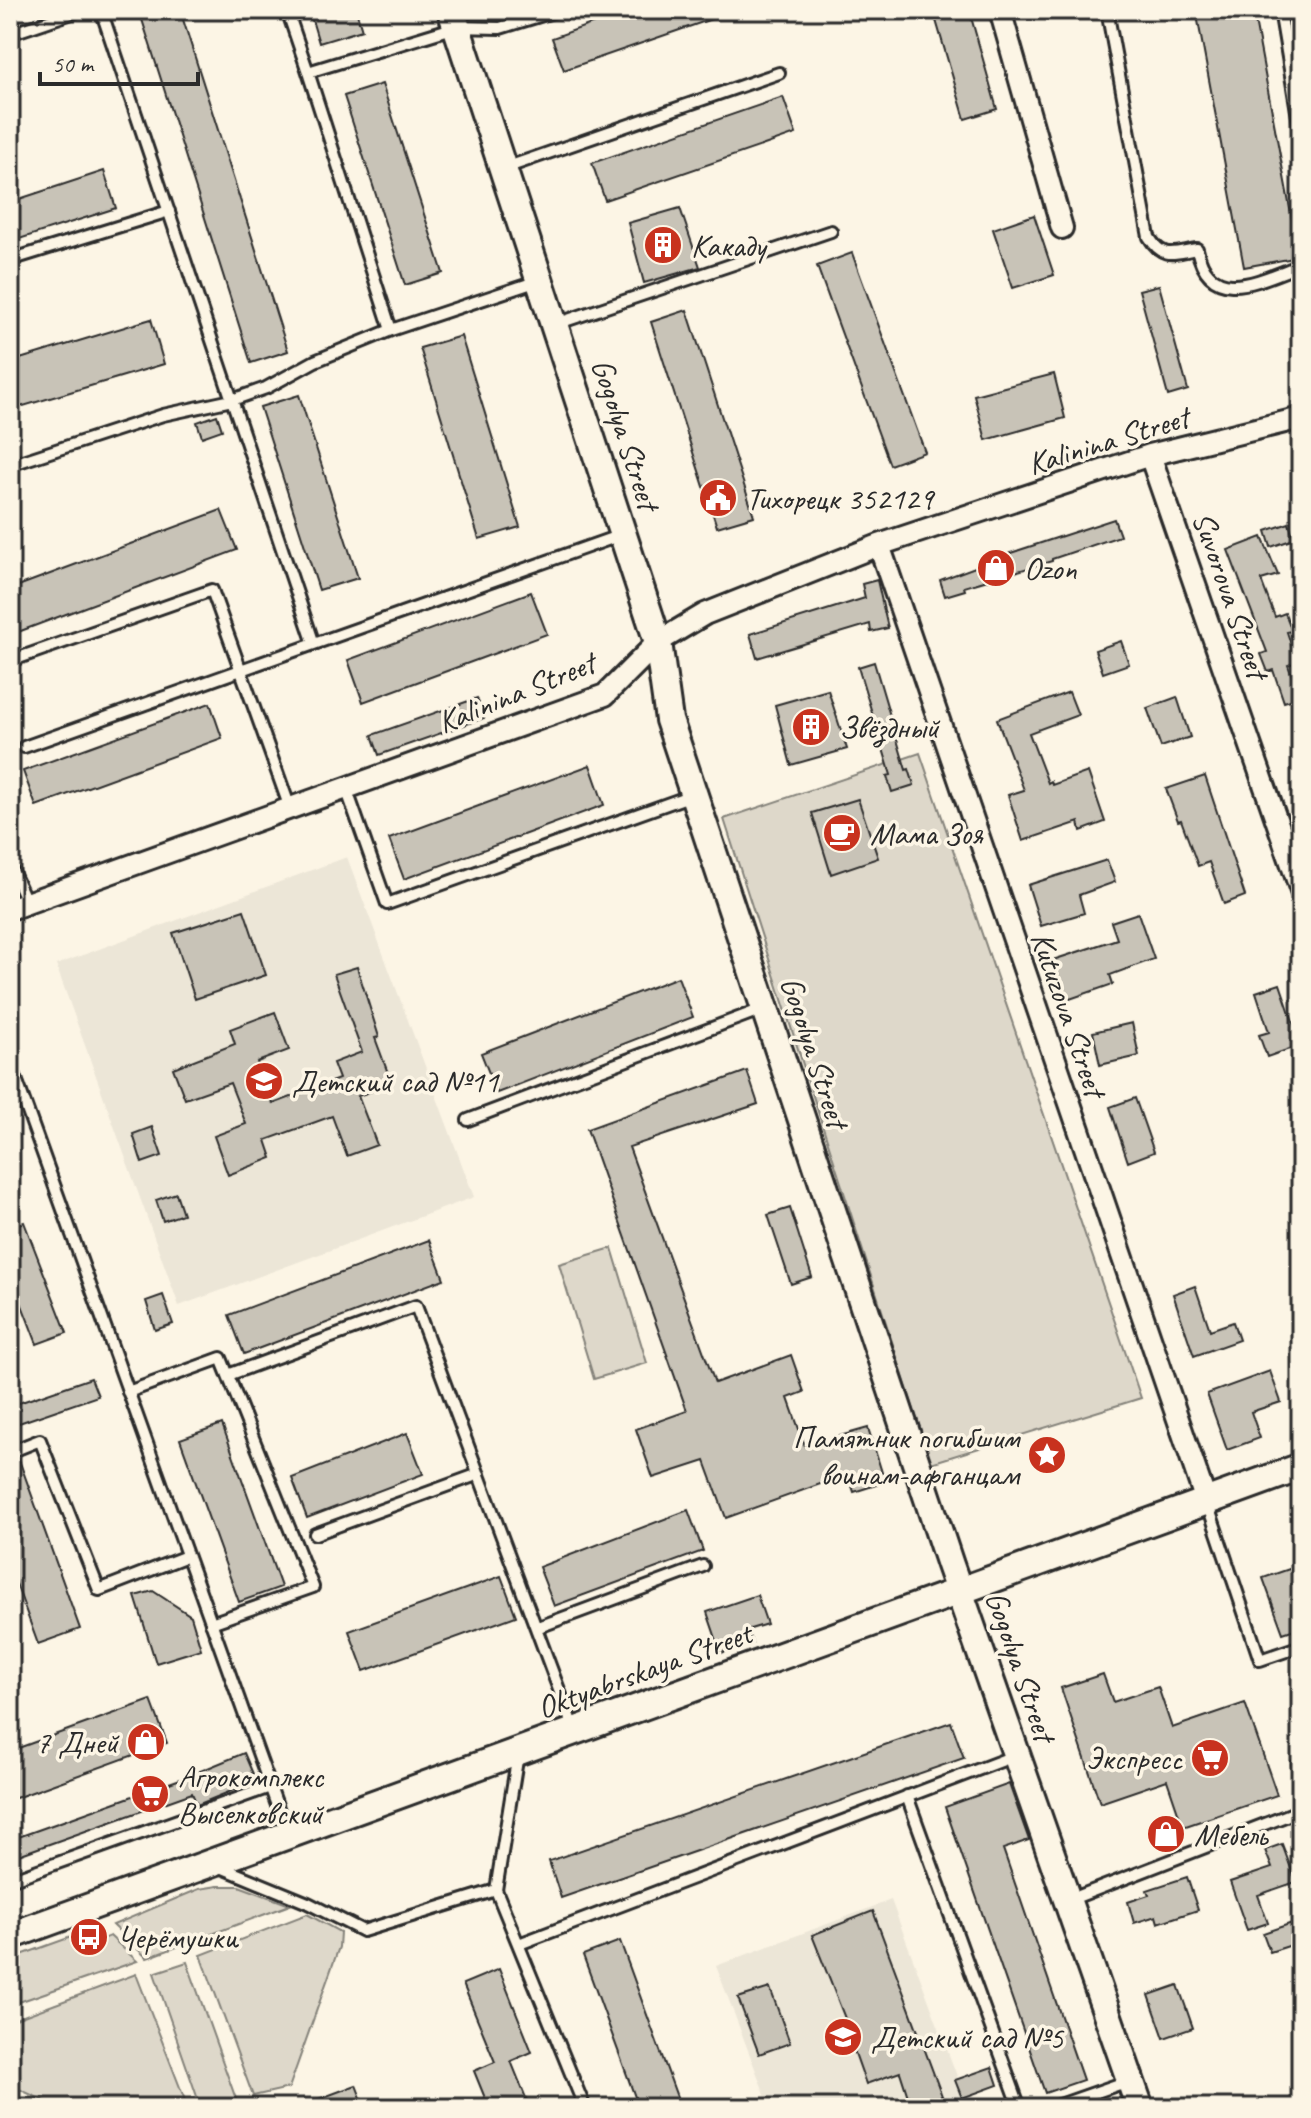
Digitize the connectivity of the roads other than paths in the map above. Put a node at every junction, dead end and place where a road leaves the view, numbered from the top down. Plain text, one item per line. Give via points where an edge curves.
1 (81, 10) edge
2 (101, 10) edge
3 (287, 10) edge
4 (559, 10) edge
5 (1000, 10) edge
6 (1107, 10) edge
7 (1280, 10) edge
8 (454, 18) edge
9 (10, 34) edge
10 (308, 72) junction
11 (779, 73) dead end
12 (1301, 135) edge
13 (503, 169) junction
14 (169, 211) junction
15 (1062, 228) dead end
16 (831, 231) dead end
17 (10, 260) edge
18 (1301, 265) edge
19 (540, 280) junction
20 (554, 325) junction
21 (391, 330) junction
22 (232, 400) junction
23 (1301, 418) edge
24 (1150, 455) junction
25 (10, 465) edge
26 (623, 534) junction
27 (879, 545) junction
28 (658, 642) junction
29 (314, 644) junction
30 (10, 661) edge
31 (241, 670) junction
32 (24, 747) dead end
33 (346, 788) junction
34 (694, 794) junction
35 (290, 808) junction
36 (10, 866) edge
37 (1301, 891) edge
38 (18, 906) edge
39 (765, 1008) junction
40 (10, 1062) edge
41 (468, 1120) dead end
42 (228, 1375) junction
43 (128, 1392) junction
44 (10, 1452) edge
45 (1301, 1467) edge
46 (479, 1474) junction
47 (1206, 1501) junction
48 (315, 1534) dead end
49 (187, 1556) junction
50 (703, 1566) dead end
51 (958, 1590) junction
52 (211, 1623) junction
53 (536, 1628) junction
54 (1301, 1646) edge
55 (575, 1732) junction
56 (518, 1752) junction
57 (1016, 1755) junction
58 (1301, 1763) edge
59 (1301, 1773) edge
60 (270, 1787) junction
61 (907, 1796) junction
62 (1301, 1810) edge
63 (288, 1837) junction
64 (213, 1864) junction
65 (10, 1880) edge
66 (496, 1890) junction
67 (1067, 1900) junction
68 (10, 1936) edge
69 (519, 1944) junction
70 (1130, 2080) junction
71 (585, 2108) edge
72 (1020, 2108) edge
73 (1051, 2108) edge
74 (1140, 2108) edge

1 - 9 lane
2 - 14 lane
3 - 10 lane
4 - 8 lane via 500,28
5 - 15 street
6 - 18 lane via 1149,237 1157,250 1168,254 1197,249 1209,277 1223,284 1244,286
7 - 12 lane
8 - 10 lane
8 - 13 main road, Gogolya Street
10 - 21 lane
11 - 13 lane
13 - 19 main road, Gogolya Street
14 - 17 lane
14 - 22 lane
16 - 20 lane
19 - 20 main road, Gogolya Street
19 - 21 lane
20 - 26 main road, Gogolya Street
21 - 22 lane
22 - 25 lane via 163,415
22 - 29 lane
23 - 24 street, Kalinina Street
24 - 27 street, Kalinina Street
24 - 37 street, Suvorova Street
26 - 28 main road, Gogolya Street
26 - 29 lane
27 - 28 street, Kalinina Street via 705,614
27 - 47 street, Kutuzova Street
28 - 33 street, Kalinina Street via 605,695
28 - 34 main road, Gogolya Street via 669,720
29 - 31 lane
30 - 31 lane via 212,590
31 - 32 lane
31 - 35 lane
33 - 34 lane via 387,904
33 - 35 street, Kalinina Street
34 - 39 main road, Gogolya Street
35 - 38 street, Kalinina Street
36 - 38 lane
39 - 41 lane
39 - 51 main road, Gogolya Street
40 - 43 lane
42 - 43 lane via 221,1358
42 - 46 lane via 416,1306
42 - 52 lane via 313,1587
43 - 49 lane
44 - 49 lane via 40,1440 99,1590
45 - 47 main road, Oktyabrskaya Street
46 - 48 lane
46 - 53 lane
47 - 51 main road, Oktyabrskaya Street
47 - 54 lane via 1260,1660
49 - 52 lane
50 - 53 lane
51 - 55 main road, Oktyabrskaya Street
51 - 57 main road, Gogolya Street
52 - 60 lane
53 - 55 lane
55 - 56 main road, Oktyabrskaya Street
56 - 63 main road, Oktyabrskaya Street
56 - 66 lane
57 - 61 lane
57 - 67 main road, Gogolya Street
58 - 59 lane
60 - 63 lane
60 - 65 lane
61 - 69 lane
61 - 72 lane
62 - 67 lane
63 - 64 main road, Oktyabrskaya Street
64 - 66 lane via 363,1931
64 - 68 main road, Oktyabrskaya Street
66 - 69 lane
67 - 70 main road, Gogolya Street
69 - 71 lane
70 - 73 lane
70 - 74 main road, Gogolya Street

